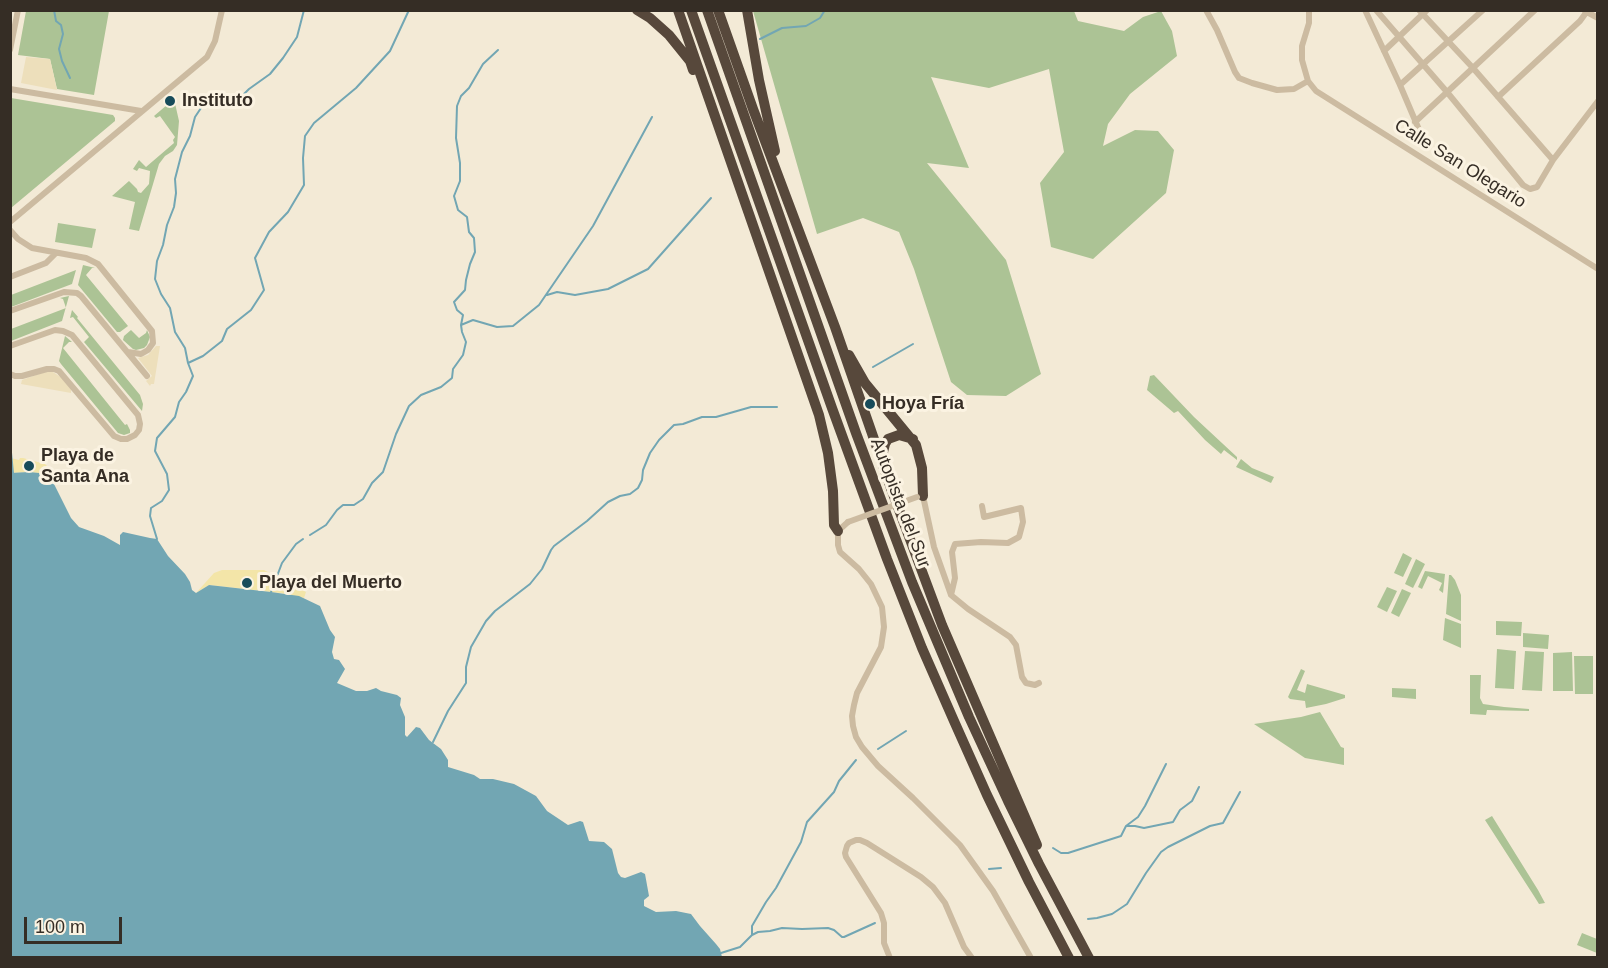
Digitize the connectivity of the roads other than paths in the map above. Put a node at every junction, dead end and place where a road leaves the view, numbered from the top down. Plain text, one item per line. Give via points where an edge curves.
1 (222, 10) edge
2 (637, 10) edge
3 (678, 10) edge
4 (691, 10) edge
5 (707, 10) edge
6 (718, 10) edge
7 (747, 10) edge
8 (1206, 10) edge
9 (1309, 10) edge
10 (1374, 10) edge
11 (1483, 10) edge
12 (1535, 10) edge
13 (1586, 11) edge
14 (1423, 12) edge
15 (1366, 13) edge
16 (15, 14) edge
17 (1598, 18) edge
18 (1399, 37) junction
19 (1448, 42) junction
20 (10, 50) edge
21 (1384, 51) junction
22 (1422, 64) junction
23 (1473, 68) junction
24 (1308, 81) junction
25 (1400, 85) junction
26 (10, 89) edge
27 (1447, 92) junction
28 (1498, 97) junction
29 (1598, 101) edge
30 (141, 111) junction
31 (1416, 122) junction
32 (719, 128) junction
33 (1426, 146) dead end
34 (1553, 160) junction
35 (784, 192) junction
36 (744, 198) junction
37 (10, 222) edge
38 (10, 230) edge
39 (56, 253) junction
40 (1598, 269) edge
41 (10, 277) edge
42 (789, 286) junction
43 (10, 311) edge
44 (835, 327) junction
45 (10, 346) edge
46 (129, 352) junction
47 (10, 374) edge
48 (147, 376) dead end
49 (913, 440) junction
50 (892, 491) junction
51 (920, 496) junction
52 (982, 506) dead end
53 (838, 531) junction
54 (951, 595) junction
55 (1039, 684) dead end
56 (1077, 936) junction
57 (890, 957) edge
58 (972, 957) edge
59 (1030, 957) edge
60 (1069, 957) edge
61 (1089, 957) edge

1 - 30 street via 207,57
2 - 32 highway via 669,35 690,61
3 - 32 highway
4 - 42 highway, Autopista del Sur
5 - 56 highway, Autopista del Sur via 912,582 978,738
6 - 35 highway
7 - 35 highway
8 - 24 street via 1239,78 1277,90 1294,89
9 - 24 street via 1302,46
10 - 15 street
10 - 18 street
11 - 19 street
12 - 23 street
13 - 17 street
13 - 28 street
14 - 18 street
14 - 19 street
15 - 21 street, Calle San Olegario
16 - 20 street
18 - 21 street
18 - 22 street
19 - 22 street
19 - 23 street
21 - 25 street, Calle San Olegario
22 - 25 street
22 - 27 street
23 - 27 street
23 - 28 street
24 - 40 street, Calle San Olegario via 1316,91
25 - 31 street, Calle San Olegario
26 - 30 street
27 - 31 street
27 - 34 street via 1523,185 1537,187
28 - 34 street
29 - 34 street
30 - 37 street
31 - 33 street, Calle San Olegario
32 - 36 highway
35 - 44 highway
36 - 42 highway
36 - 53 highway via 819,415
38 - 39 street via 26,245
39 - 41 street via 46,263
39 - 46 street via 98,264 152,331 154,339 148,350 141,354
42 - 60 highway, Autopista del Sur via 922,648 987,795
43 - 46 street via 73,292 81,296
44 - 49 highway via 865,383
44 - 50 highway
45 - 47 street via 56,330 68,332 138,415 140,427 127,439 114,436 59,371
46 - 48 street
49 - 50 highway via 894,436 885,444 883,452
49 - 51 highway via 920,459
50 - 56 highway via 942,625
51 - 53 street, bridge via 848,522
51 - 54 street
52 - 54 street via 984,517 1021,508 1019,537 1008,543 955,544
53 - 59 street via 840,552 871,584 884,616 880,647 854,705 852,726 856,737 878,766 960,845 993,891
54 - 55 street via 1010,637 1016,645 1026,683
56 - 61 highway, Autopista del Sur
57 - 58 street via 884,943 881,913 845,853 849,843 856,840 863,840 933,887

